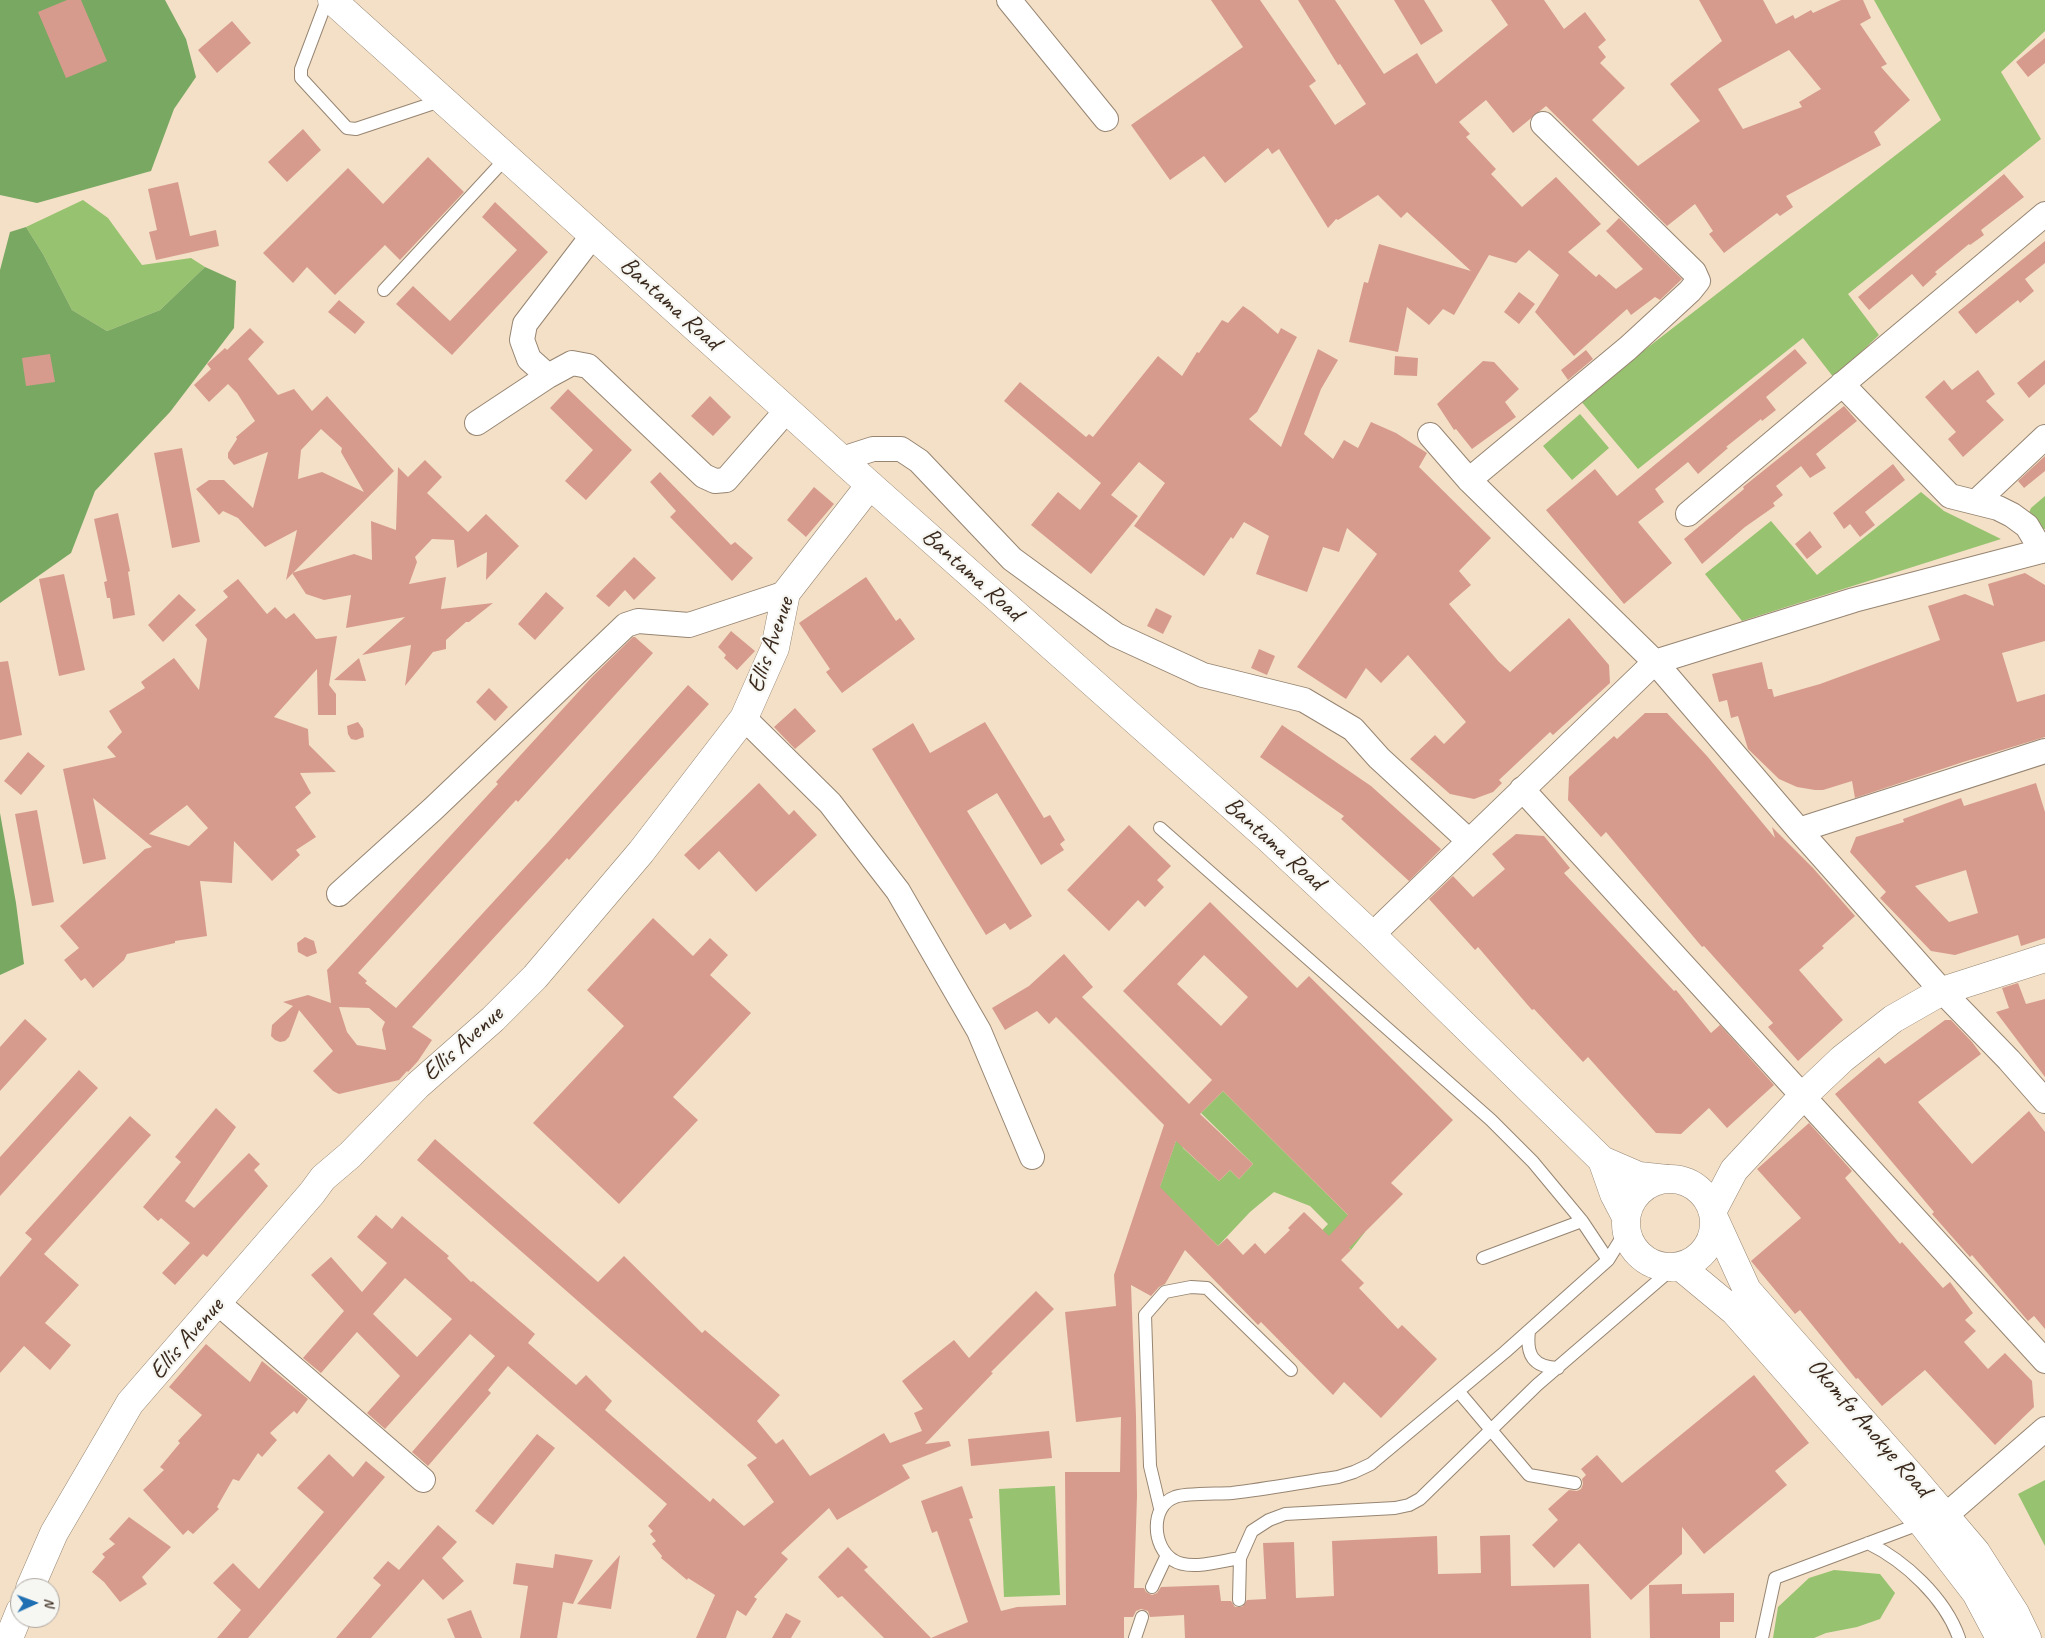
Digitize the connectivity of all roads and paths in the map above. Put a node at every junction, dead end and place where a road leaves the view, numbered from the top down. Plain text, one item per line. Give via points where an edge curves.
1 (327, 0) edge
2 (332, 0) edge
3 (1009, 0) edge
4 (443, 100) junction
5 (1106, 119) dead end
6 (1543, 124) dead end
7 (507, 157) junction
8 (2045, 214) edge
9 (593, 235) junction
10 (384, 290) dead end
11 (548, 376) junction
12 (1842, 384) junction
13 (787, 410) junction
14 (477, 423) dead end
15 (1430, 435) dead end
16 (2045, 437) edge
17 (842, 459) junction
18 (1469, 480) junction
19 (870, 485) junction
20 (1976, 502) junction
21 (1688, 514) dead end
22 (2043, 550) edge
23 (786, 593) junction
24 (1655, 662) junction
25 (744, 718) junction
26 (2045, 751) edge
27 (1522, 789) junction
28 (1160, 828) dead end
29 (1799, 830) junction
30 (1469, 841) junction
31 (339, 894) dead end
32 (1372, 935) junction
33 (2045, 958) edge
34 (1942, 991) junction
35 (1803, 1096) junction
36 (2045, 1101) edge
37 (1032, 1157) dead end
38 (1602, 1160) junction
39 (1734, 1170) junction
40 (1675, 1179) junction
41 (1714, 1214) junction
42 (1582, 1221) junction
43 (1626, 1224) junction
44 (1483, 1258) dead end
45 (1608, 1260) junction
46 (1677, 1267) junction
47 (218, 1303) junction
48 (1529, 1331) junction
49 (2045, 1361) edge
50 (1558, 1368) junction
51 (1291, 1370) dead end
52 (1459, 1392) junction
53 (1491, 1428) junction
54 (2045, 1429) edge
55 (423, 1480) dead end
56 (1574, 1483) dead end
57 (1160, 1508) junction
58 (1934, 1520) junction
59 (1868, 1543) junction
60 (1167, 1555) junction
61 (1240, 1558) junction
62 (34, 1578) edge
63 (1152, 1587) dead end
64 (1239, 1600) dead end
65 (1142, 1617) dead end
66 (1135, 1638) edge
67 (1762, 1638) edge
68 (1958, 1638) edge
69 (2000, 1638) edge
70 (2027, 1638) edge

1 - 4 lane via 301,69 301,78 347,128 356,129
2 - 4 main road, Bantama Road
3 - 5 street
4 - 7 main road, Bantama Road
6 - 18 street via 1694,272 1698,281 1628,348
7 - 9 main road, Bantama Road
7 - 10 lane
8 - 12 street
9 - 11 street via 525,324 522,340 529,359
9 - 13 main road, Bantama Road
11 - 13 street via 572,363 588,366 704,476 715,481 726,480
11 - 14 street
12 - 20 street via 1950,496
12 - 21 street
13 - 17 main road, Bantama Road
15 - 18 street
16 - 20 street
17 - 19 main road, Bantama Road
17 - 30 street via 873,449 902,449 918,461 1012,559 1116,635 1203,675 1304,700 1353,729 1379,758
18 - 24 street
19 - 23 main road, Ellis Avenue
19 - 32 main road, Bantama Road via 1261,831
20 - 22 street via 1998,508 2028,526
22 - 24 street via 1854,600
23 - 25 main road, Ellis Avenue via 775,648
23 - 31 street via 689,626 638,621 626,624
24 - 27 street
24 - 29 street
25 - 37 street via 830,803 898,892 979,1031
25 - 47 main road, Ellis Avenue via 642,852 535,977 323,1178
26 - 29 street
27 - 30 street
27 - 35 street
28 - 42 lane via 1491,1120 1534,1162
29 - 34 street
30 - 32 street
32 - 38 main road, Bantama Road
33 - 34 main road
34 - 35 main road via 1893,1019 1842,1059
34 - 36 street
35 - 39 main road
35 - 49 street
38 - 40 main road via 1639,1176
38 - 43 main road
39 - 40 main road
39 - 41 main road
40 - 41 main road via 1695,1186 1706,1196
40 - 43 main road via 1652,1182 1640,1190 1631,1202
41 - 46 main road via 1714,1231 1706,1249 1693,1262
41 - 58 main road, Okomfo Anokye Road via 1747,1290
42 - 44 lane
42 - 45 lane
43 - 45 lane
43 - 46 main road via 1631,1243 1643,1258 1660,1267
45 - 48 lane
46 - 50 lane
46 - 58 main road, Okomfo Anokye Road via 1734,1311
47 - 55 street
47 - 62 main road, Ellis Avenue via 130,1403 54,1534
48 - 50 lane via 1527,1345 1530,1356 1546,1366
48 - 52 lane
50 - 53 lane
51 - 57 lane via 1207,1288 1191,1287 1165,1292 1145,1315 1150,1466
52 - 53 lane
52 - 57 lane via 1371,1464 1354,1472 1232,1493 1175,1496
53 - 56 lane via 1530,1475
53 - 61 lane via 1420,1499 1409,1505 1285,1514 1252,1531
54 - 58 street
57 - 60 lane via 1156,1522 1161,1548
58 - 59 lane
58 - 69 main road, Okomfo Anokye Road
58 - 70 main road, Okomfo Anokye Road via 1976,1552
59 - 67 lane via 1774,1578
59 - 68 lane via 1888,1553 1928,1588
60 - 61 lane via 1173,1561 1195,1565
60 - 63 lane
61 - 64 lane
65 - 66 lane

